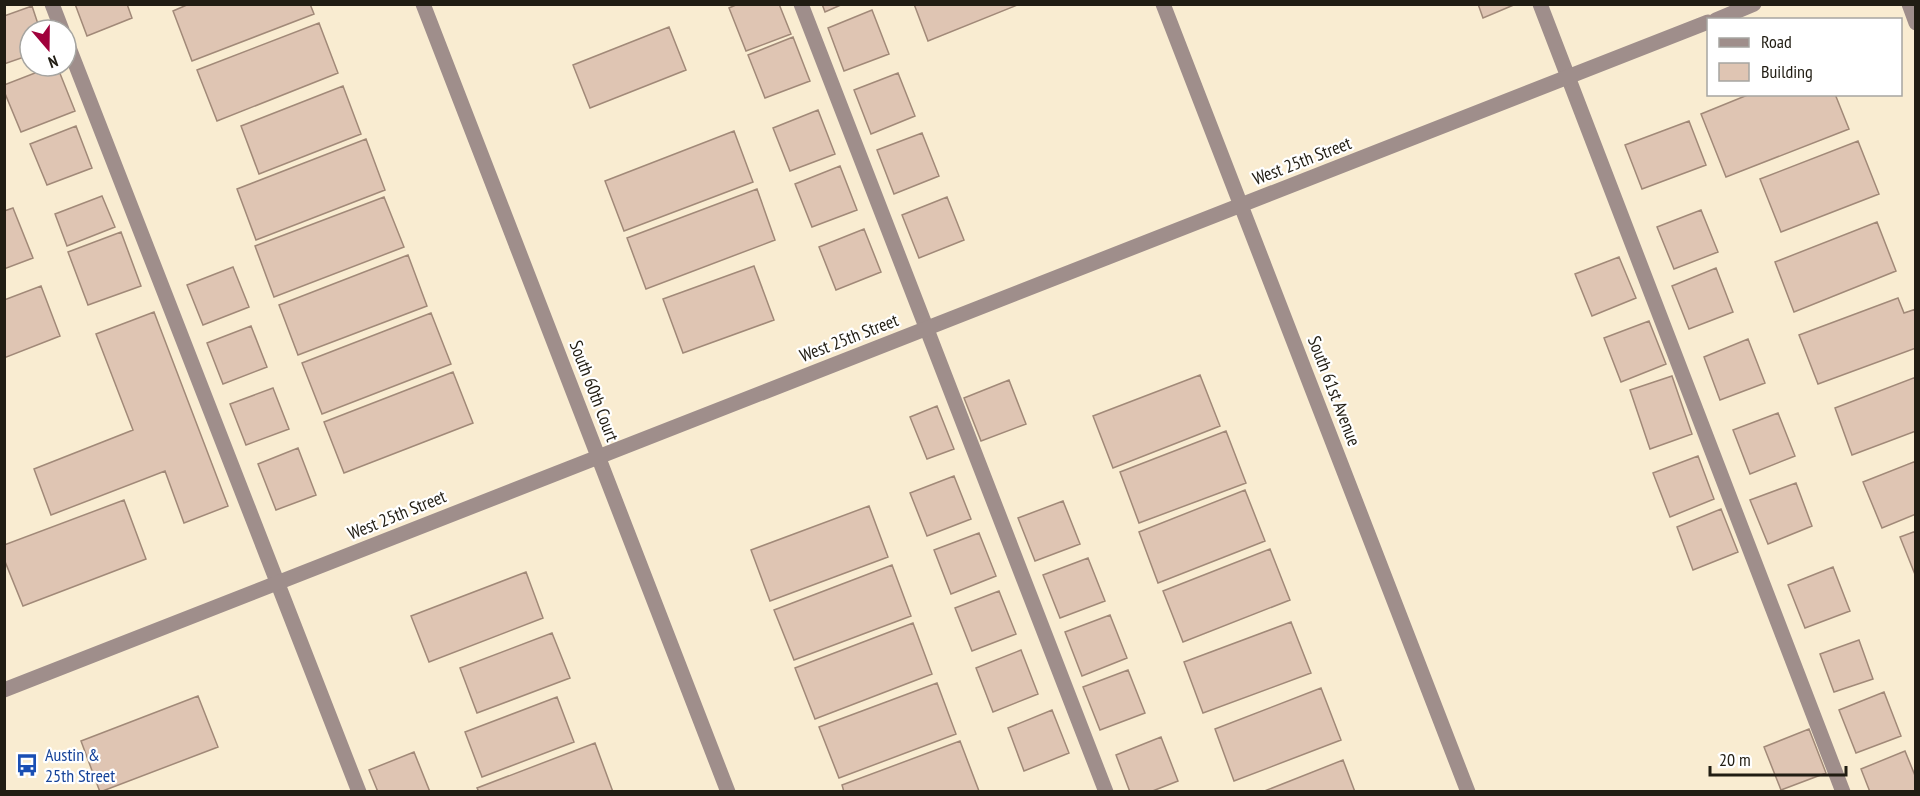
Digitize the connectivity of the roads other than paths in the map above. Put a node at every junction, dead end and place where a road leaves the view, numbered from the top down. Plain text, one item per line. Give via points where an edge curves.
1 (423, 4) edge
2 (801, 4) edge
3 (1163, 4) edge
4 (1540, 4) edge
5 (1754, 4) edge
6 (1909, 4) edge
7 (1721, 18) edge
8 (1707, 22) edge
9 (1916, 22) edge
10 (78, 71) edge
11 (1568, 77) junction
12 (1241, 205) junction
13 (927, 328) junction
14 (598, 457) junction
15 (279, 583) junction
16 (4, 690) edge
17 (359, 792) edge
18 (728, 792) edge
19 (1106, 792) edge
20 (1468, 792) edge
21 (1843, 792) edge

1 - 14 street, South 60th Court
2 - 13 street
3 - 12 street, South 61st Avenue
4 - 11 street
5 - 7 street
6 - 9 street
8 - 11 street, West 25th Street
10 - 15 street
11 - 12 street, West 25th Street
11 - 21 street
12 - 13 street, West 25th Street
12 - 20 street, South 61st Avenue
13 - 14 street, West 25th Street
13 - 19 street
14 - 15 street, West 25th Street
14 - 18 street, South 60th Court
15 - 16 street, West 25th Street
15 - 17 street

